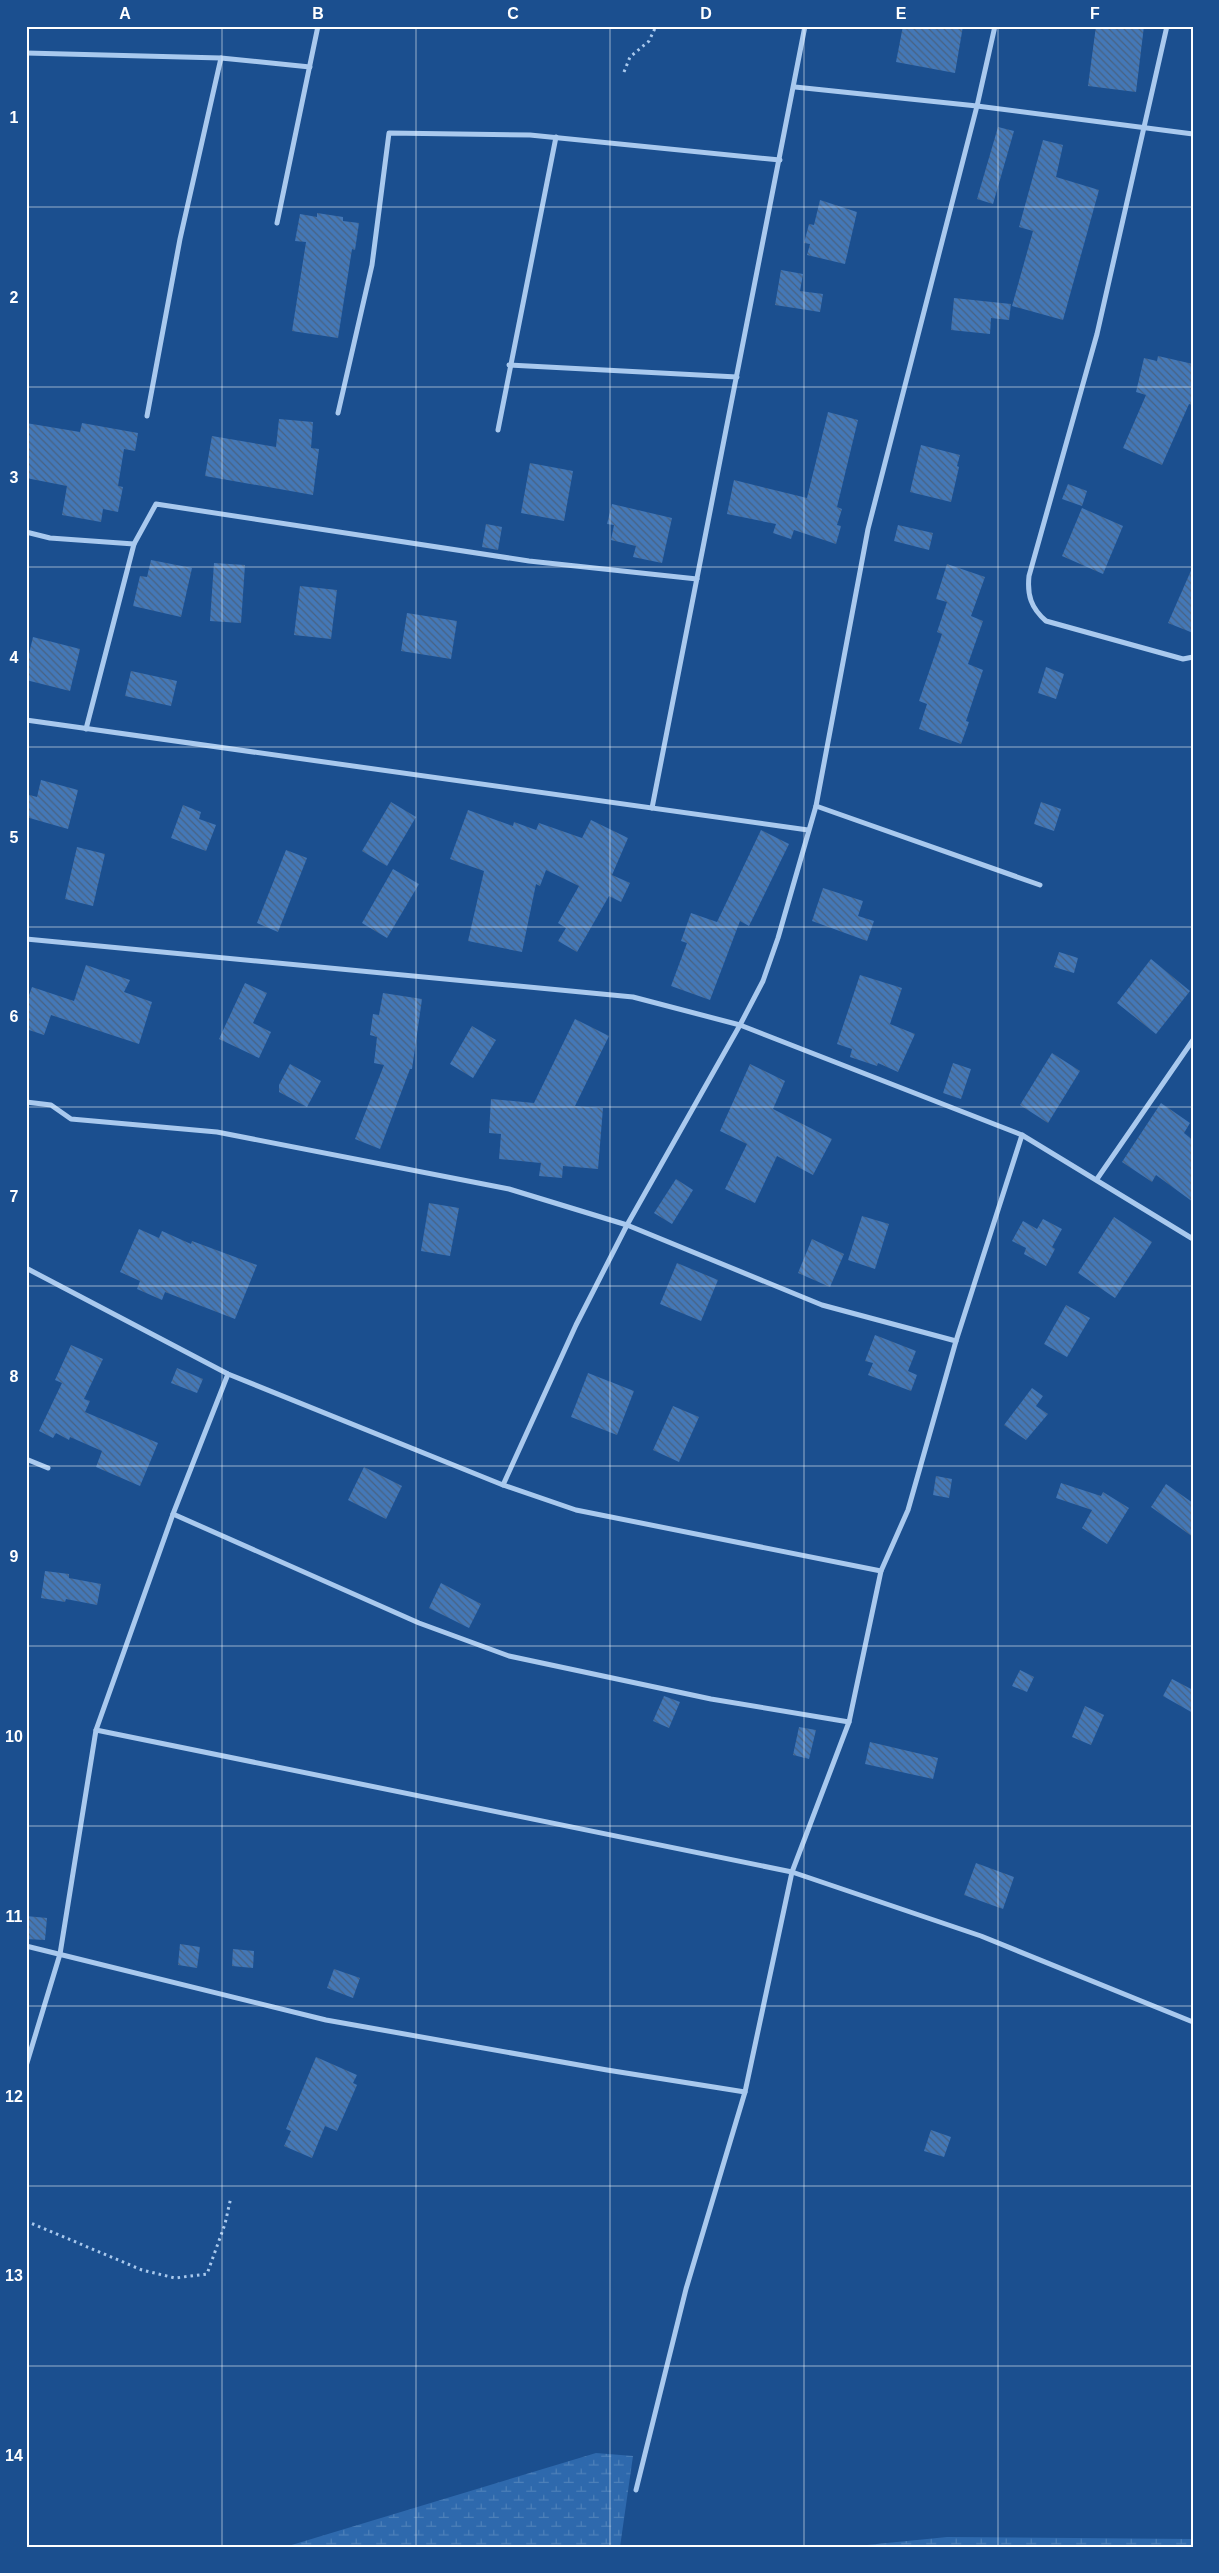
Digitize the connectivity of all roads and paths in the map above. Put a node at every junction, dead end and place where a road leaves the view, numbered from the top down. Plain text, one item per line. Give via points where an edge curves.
1 (318, 26) edge
2 (656, 26) edge
3 (805, 26) edge
4 (995, 26) edge
5 (1166, 26) edge
6 (26, 54) edge
7 (221, 58) junction
8 (310, 67) junction
9 (624, 72) dead end
10 (795, 87) junction
11 (977, 106) junction
12 (1142, 128) junction
13 (1193, 134) edge
14 (556, 137) junction
15 (780, 160) junction
16 (277, 223) dead end
17 (509, 365) junction
18 (737, 377) junction
19 (338, 413) dead end
20 (148, 416) dead end
21 (498, 430) dead end
22 (26, 532) edge
23 (134, 544) junction
24 (698, 579) junction
25 (1193, 657) edge
26 (26, 720) edge
27 (86, 729) junction
28 (816, 806) junction
29 (652, 808) junction
30 (808, 830) junction
31 (1040, 885) dead end
32 (26, 939) edge
33 (740, 1025) junction
34 (1193, 1040) edge
35 (26, 1102) edge
36 (1022, 1135) junction
37 (1098, 1179) junction
38 (627, 1225) junction
39 (1193, 1239) edge
40 (26, 1268) edge
41 (956, 1341) junction
42 (228, 1374) junction
43 (26, 1459) edge
44 (48, 1468) dead end
45 (503, 1485) junction
46 (174, 1514) junction
47 (881, 1571) junction
48 (849, 1722) junction
49 (96, 1730) junction
50 (792, 1872) junction
51 (26, 1946) edge
52 (60, 1954) junction
53 (1193, 2022) edge
54 (26, 2066) edge
55 (745, 2092) junction
56 (232, 2197) dead end
57 (26, 2221) edge
58 (636, 2490) dead end

1 - 8 street
2 - 9 path via 649,42 630,57
3 - 10 street
4 - 11 street
5 - 12 street
6 - 7 street
7 - 8 street
7 - 20 street via 180,239
8 - 16 street
10 - 11 street
10 - 15 street
11 - 12 street
11 - 28 street via 868,528
12 - 13 street
12 - 25 street via 1097,334 1028,576 1028,592 1035,612 1046,621 1183,659
14 - 15 street
14 - 17 street
14 - 19 street via 389,133 372,265
15 - 18 street
17 - 18 street
17 - 21 street
18 - 24 street
22 - 23 street via 50,538
23 - 24 street via 156,504 529,561
23 - 27 street
24 - 29 street
26 - 27 street
27 - 29 street
28 - 30 street
28 - 31 street
29 - 30 street
30 - 33 street via 763,982
32 - 33 street via 633,997
33 - 36 street
33 - 38 street
34 - 37 street
35 - 38 street via 51,1105 71,1119 217,1132 378,1162 509,1189
36 - 37 street
36 - 41 street
37 - 39 street
38 - 41 street via 822,1305
38 - 45 street via 576,1325
40 - 42 street
41 - 47 street via 908,1510
42 - 45 street
42 - 46 street
43 - 44 street
45 - 47 street via 576,1510
46 - 48 street via 419,1623 509,1656 711,1699
46 - 49 street
47 - 48 street
48 - 50 street
49 - 50 street
49 - 52 street
50 - 53 street via 981,1936
50 - 55 street
51 - 52 street
52 - 54 street
52 - 55 street via 326,2020
55 - 58 street via 686,2289
56 - 57 path via 207,2274 175,2278 142,2270

